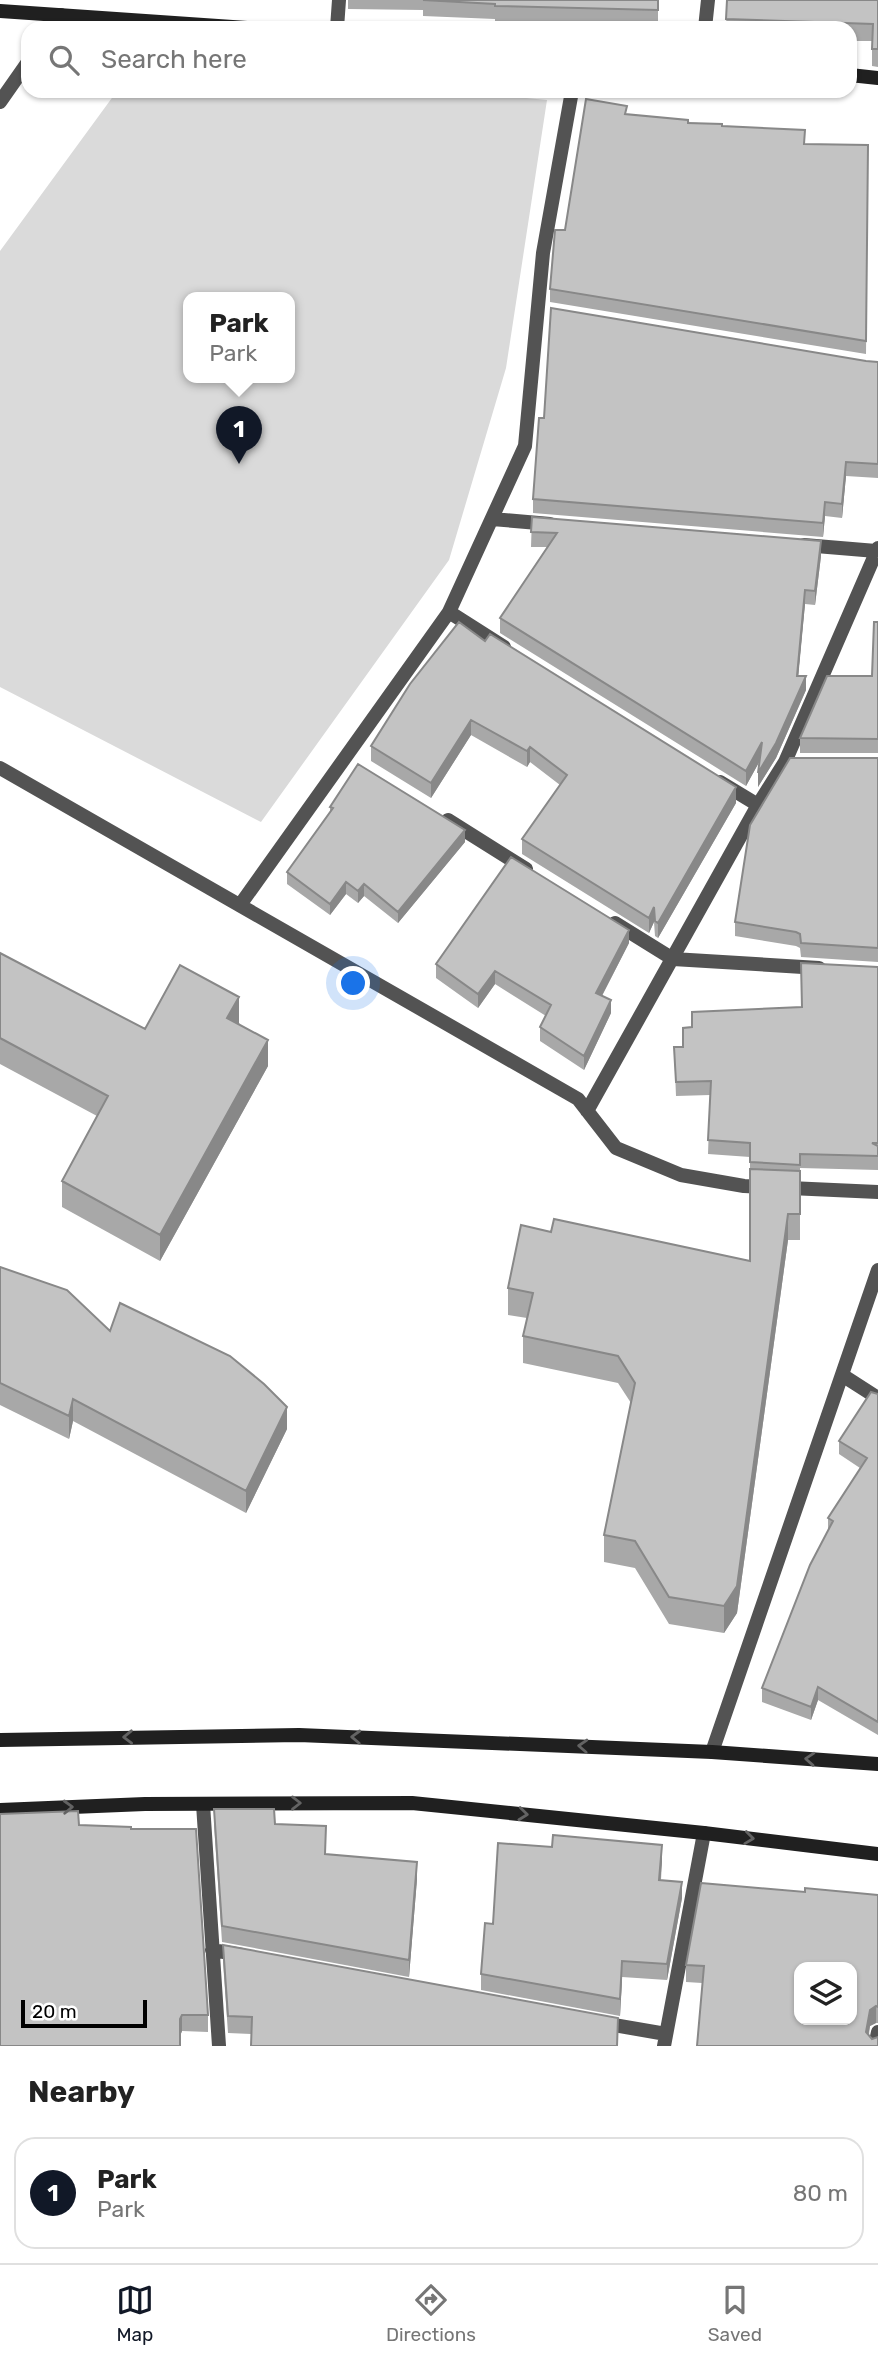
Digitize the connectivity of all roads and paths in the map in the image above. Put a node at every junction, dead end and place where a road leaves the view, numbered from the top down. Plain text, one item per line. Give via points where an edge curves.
1 (339, 0) edge
2 (708, 0) edge
3 (0, 11) edge
4 (61, 15) junction
5 (57, 21) edge
6 (147, 21) edge
7 (338, 21) edge
8 (706, 21) edge
9 (21, 72) edge
10 (857, 76) edge
11 (878, 78) edge
12 (571, 98) edge
13 (0, 102) edge
14 (492, 519) junction
15 (560, 525) edge
16 (794, 544) edge
17 (877, 549) edge
18 (449, 612) junction
19 (520, 657) edge
20 (0, 768) edge
21 (710, 775) edge
22 (758, 805) junction
23 (440, 815) edge
24 (533, 873) edge
25 (240, 905) junction
26 (603, 916) edge
27 (673, 960) junction
28 (837, 970) edge
29 (587, 1111) junction
30 (878, 1192) edge
31 (878, 1270) edge
32 (842, 1375) junction
33 (878, 1398) edge
34 (0, 1740) edge
35 (712, 1752) junction
36 (878, 1765) edge
37 (203, 1804) junction
38 (0, 1810) edge
39 (704, 1833) junction
40 (878, 1854) edge
41 (212, 1950) junction
42 (253, 1958) edge
43 (583, 2019) edge
44 (878, 2032) edge
45 (665, 2040) edge
46 (219, 2046) edge
47 (876, 2046) edge

1 - 7 street
2 - 8 street
3 - 4 main road
4 - 5 street
4 - 6 main road
9 - 13 street
10 - 11 main road
12 - 14 street via 543,253 544,311 525,446
14 - 15 street
14 - 18 street
16 - 17 street
17 - 22 street via 792,762
18 - 19 street
18 - 25 street via 352,760
20 - 25 street
21 - 22 street
22 - 27 street
23 - 24 street
25 - 29 street via 578,1099
26 - 27 street
27 - 28 street
27 - 29 street
29 - 30 street via 616,1148 681,1175 744,1186
31 - 32 street
32 - 33 street
32 - 35 street
35 -> 34 main road via 299,1735
36 -> 35 main road
38 -> 37 main road
37 -> 39 main road via 412,1803
37 - 41 street
39 -> 40 main road
39 - 45 street
41 - 42 street
41 - 46 street
43 - 45 street
44 - 47 street

